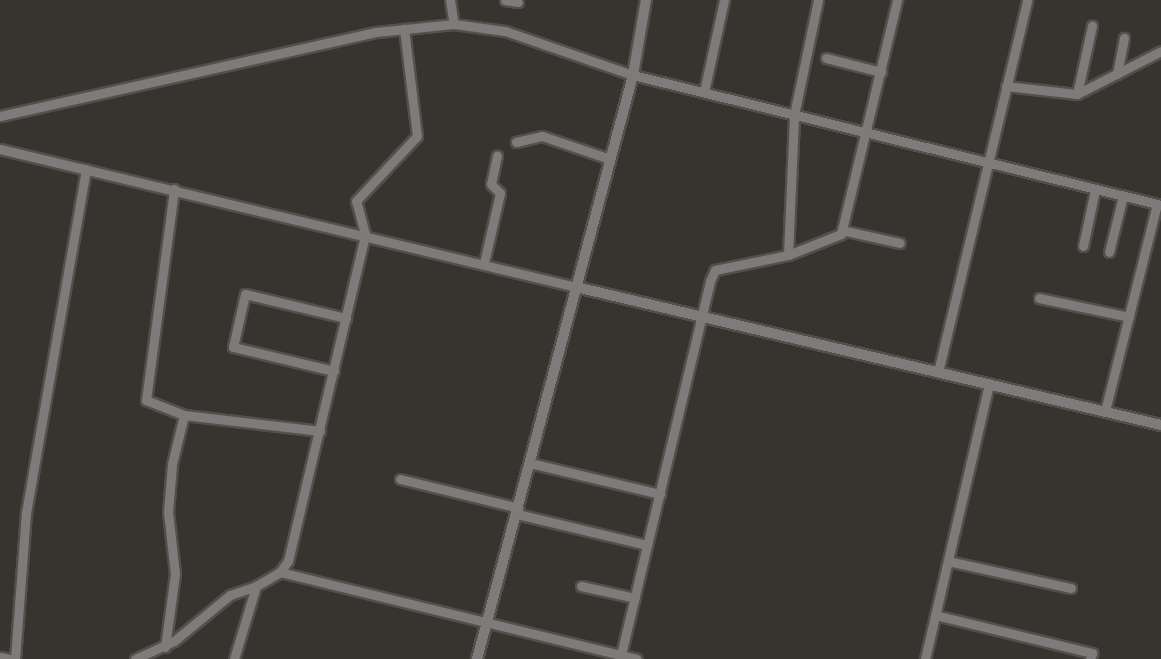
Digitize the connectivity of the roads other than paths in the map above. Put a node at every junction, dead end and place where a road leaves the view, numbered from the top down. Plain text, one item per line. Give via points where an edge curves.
1 (450, 0) edge
2 (505, 0) edge
3 (646, 0) edge
4 (724, 0) edge
5 (818, 0) edge
6 (897, 0) edge
7 (1027, 0) edge
8 (518, 2) dead end
9 (454, 24) junction
10 (1092, 26) dead end
11 (404, 29) junction
12 (1124, 38) dead end
13 (1161, 51) edge
14 (826, 58) dead end
15 (881, 72) junction
16 (1117, 74) junction
17 (633, 75) junction
18 (1006, 86) junction
19 (704, 92) junction
20 (1077, 94) junction
21 (794, 115) junction
22 (0, 116) edge
23 (867, 131) junction
24 (516, 142) dead end
25 (0, 149) edge
26 (497, 156) dead end
27 (607, 158) junction
28 (988, 164) junction
29 (86, 169) junction
30 (174, 189) junction
31 (1095, 190) junction
32 (1123, 196) junction
33 (1159, 205) edge
34 (842, 230) junction
35 (365, 234) junction
36 (900, 243) dead end
37 (1083, 246) dead end
38 (1109, 252) dead end
39 (788, 256) junction
40 (484, 263) junction
41 (576, 287) junction
42 (1039, 298) dead end
43 (702, 315) junction
44 (346, 317) junction
45 (1129, 317) junction
46 (334, 371) junction
47 (938, 372) junction
48 (989, 383) junction
49 (1105, 411) junction
50 (184, 415) junction
51 (1161, 425) edge
52 (320, 431) junction
53 (530, 463) junction
54 (400, 479) dead end
55 (660, 494) junction
56 (518, 511) junction
57 (648, 545) junction
58 (947, 561) junction
59 (280, 572) junction
60 (256, 586) junction
61 (581, 586) dead end
62 (1071, 588) dead end
63 (635, 598) junction
64 (935, 615) junction
65 (488, 625) junction
66 (165, 647) junction
67 (0, 657) edge
68 (621, 657) edge
69 (10, 659) edge
70 (15, 659) edge
71 (135, 659) edge
72 (234, 659) edge
73 (477, 659) edge
74 (637, 659) edge
75 (925, 659) edge
76 (1090, 659) edge

1 - 9 street
2 - 8 street
3 - 17 street
4 - 19 street
5 - 21 street
6 - 15 street
7 - 18 street
9 - 11 street
9 - 17 street via 505,31
10 - 20 street
11 - 22 street
11 - 35 street via 417,136 356,201
12 - 16 street
13 - 16 street
14 - 15 street
15 - 23 street
16 - 20 street
17 - 19 street
17 - 27 street
18 - 20 street
18 - 28 street
19 - 21 street
21 - 23 street
21 - 39 street
23 - 28 street
23 - 34 street
24 - 27 street via 542,136
25 - 29 street
26 - 40 street via 491,184 500,193
27 - 41 street
28 - 31 street
28 - 47 street
29 - 30 street
29 - 70 street via 26,513
30 - 35 street
30 - 50 street via 146,400
31 - 32 street
31 - 37 street
32 - 33 street
32 - 38 street
33 - 45 street
34 - 36 street
34 - 39 street
35 - 40 street
35 - 44 street
39 - 43 street via 715,270
40 - 41 street
41 - 43 street
41 - 53 street
42 - 45 street
43 - 47 street
43 - 55 street
44 - 46 street
44 - 46 street via 246,294 233,346
45 - 49 street
46 - 52 street
47 - 48 street
48 - 49 street
48 - 58 street
49 - 51 street
50 - 52 street
50 - 66 street via 167,512 175,574
52 - 59 street via 288,561
53 - 55 street
53 - 56 street
54 - 56 street
55 - 57 street
56 - 57 street
56 - 65 street
57 - 63 street
58 - 62 street
58 - 64 street
59 - 60 street
59 - 65 street
60 - 66 street via 230,595
60 - 72 street
61 - 63 street
63 - 68 street
64 - 75 street
64 - 76 street via 1092,653
65 - 68 street
65 - 73 street
66 - 71 street
67 - 69 street
68 - 74 street

